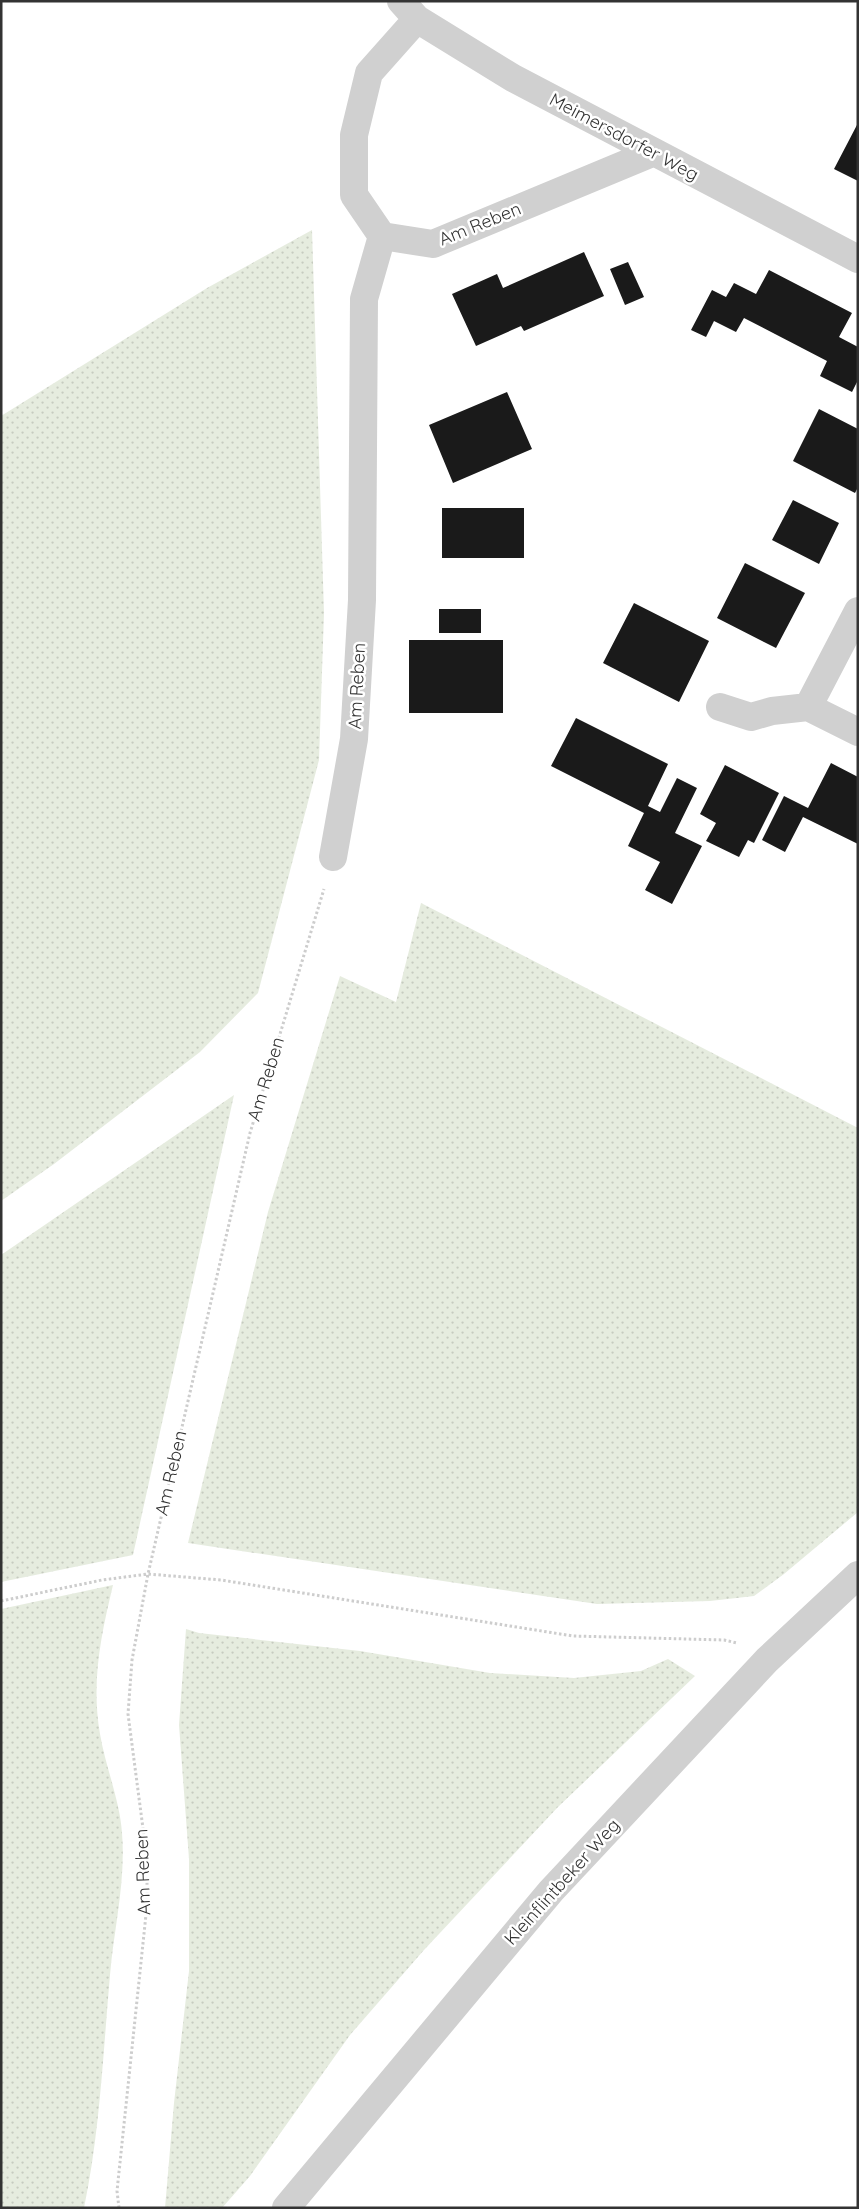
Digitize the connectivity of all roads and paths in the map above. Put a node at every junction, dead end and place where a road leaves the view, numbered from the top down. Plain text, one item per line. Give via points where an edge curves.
1 (409, 10) edge
2 (652, 153) junction
3 (382, 236) junction
4 (858, 259) edge
5 (858, 611) edge
6 (720, 707) dead end
7 (808, 707) junction
8 (858, 732) edge
9 (334, 857) joint
10 (148, 1574) junction
11 (858, 1575) edge
12 (1, 1601) edge
13 (768, 1660) junction
14 (119, 2208) edge
15 (286, 2208) edge

1 - 2 street, Meimersdorfer Weg via 513,78
1 - 3 street via 369,73 354,135 354,195
2 - 3 street, Am Reben via 433,244
2 - 4 street, Meimersdorfer Weg
3 - 9 street, Am Reben via 364,299 362,610 354,739
5 - 7 street
6 - 7 street via 751,717
7 - 8 street
9 - 10 path, Am Reben via 250,1133
10 - 12 path
10 - 13 path via 222,1580 573,1636 724,1640 747,1644
10 - 14 path, Am Reben via 132,1660 128,1714 146,1859 146,1905 117,2191
11 - 13 street, Kleinflintbeker Weg
13 - 15 street, Kleinflintbeker Weg via 551,1890

